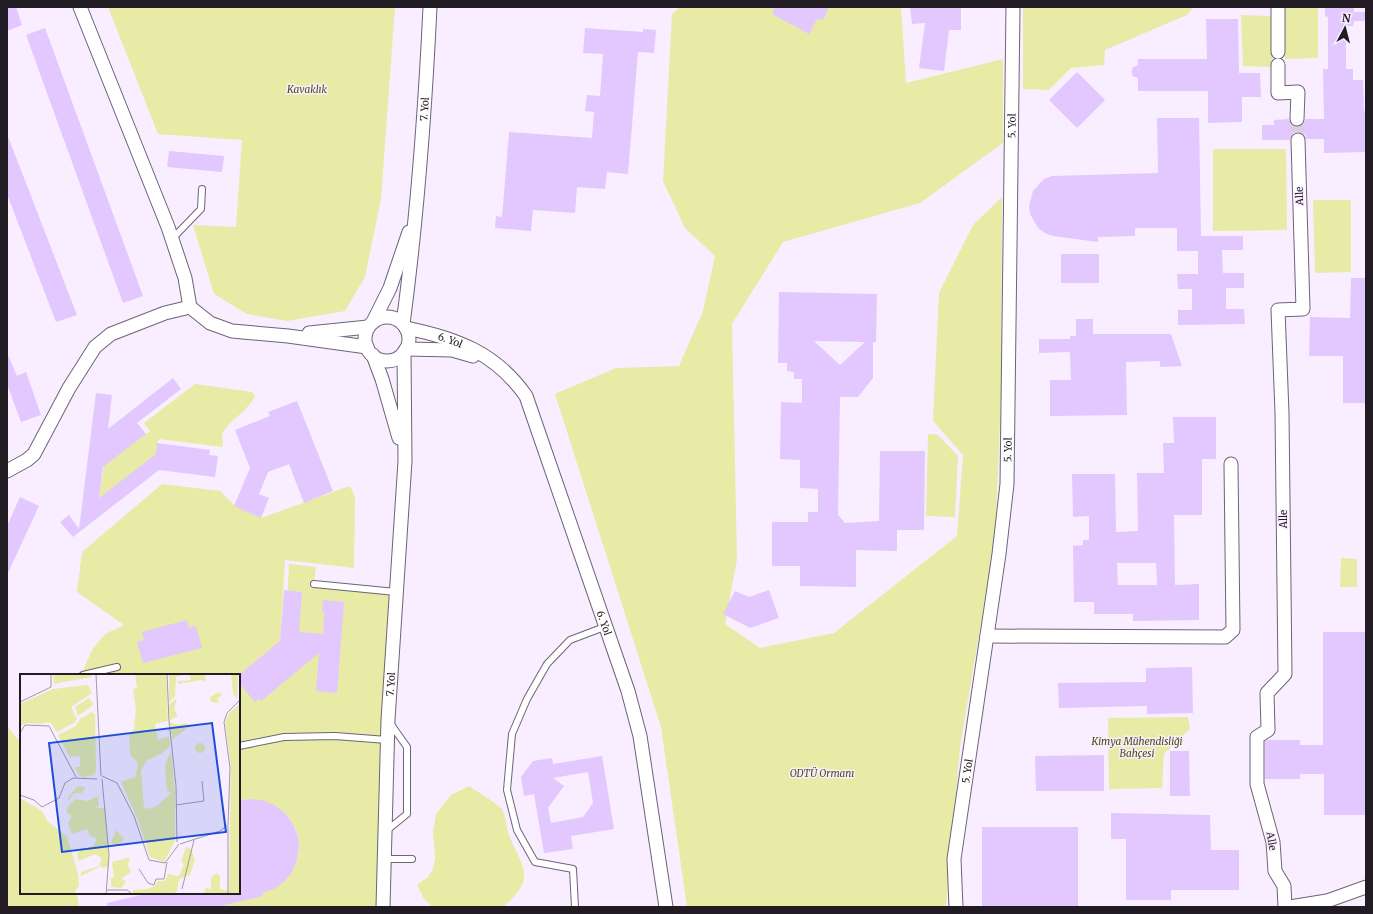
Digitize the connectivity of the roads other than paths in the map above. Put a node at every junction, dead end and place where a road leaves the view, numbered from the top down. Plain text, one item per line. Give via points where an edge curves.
1 (80, 7) edge
2 (430, 7) edge
3 (1013, 7) edge
4 (1278, 7) edge
5 (1278, 52) dead end
6 (1278, 65) dead end
7 (1297, 119) tunnel mouth
8 (1298, 140) tunnel mouth
9 (202, 189) dead end
10 (416, 211) junction
11 (172, 238) junction
12 (190, 308) junction
13 (371, 324) junction
14 (404, 326) junction
15 (288, 336) junction
16 (405, 350) junction
17 (370, 351) junction
18 (491, 361) junction
19 (405, 461) junction
20 (1230, 464) dead end
21 (7, 471) edge
22 (314, 584) dead end
23 (396, 592) junction
24 (606, 626) junction
25 (987, 636) junction
26 (117, 667) dead end
27 (87, 674) edge
28 (388, 720) junction
29 (387, 740) junction
30 (240, 746) edge
31 (385, 832) junction
32 (384, 859) junction
33 (412, 859) dead end
34 (1366, 887) edge
35 (955, 888) junction
36 (1327, 901) junction
37 (383, 907) edge
38 (575, 907) edge
39 (666, 907) edge
40 (956, 907) edge
41 (961, 907) edge
42 (1285, 907) edge
43 (1290, 907) edge
44 (1343, 907) edge

1 - 11 street
2 - 10 street, 7. Yol
3 - 25 street, 5. Yol via 1007,484
4 - 5 street
6 - 7 street via 1278,93 1298,92
8 - 42 street, Alle via 1303,309 1278,310 1282,413 1285,674 1267,693 1268,730 1257,737 1257,784 1273,842 1275,871 1284,886
9 - 11 lane via 201,209
10 - 13 street, 7. Yol via 390,288
10 - 14 street, 7. Yol
11 - 12 street via 185,278
12 - 15 street via 210,323 232,331
12 - 21 street via 165,313 111,334 95,347 68,388 34,454
13 - 14 street via 386,317 393,318
13 - 15 street
13 - 17 street, 7. Yol via 365,340
14 - 16 street, 7. Yol via 409,339
14 - 18 street, 6. Yol via 469,346
15 - 17 street
16 - 17 street via 393,360 386,360
16 - 18 street, 6. Yol via 452,350
16 - 19 street, 7. Yol
17 - 19 street, 7. Yol via 394,417
18 - 24 street, 6. Yol via 510,374 526,396
19 - 23 street, 7. Yol
20 - 25 street via 1233,630 1225,637
22 - 23 lane
23 - 28 street, 7. Yol
24 - 38 lane via 570,640 547,664 527,698 512,734 507,790 517,830 535,862 573,868
24 - 39 street, 6. Yol via 640,736
25 - 35 street, 5. Yol via 954,859
26 - 27 lane
28 - 29 street, 7. Yol
28 - 31 lane via 407,747 406,814
29 - 30 lane via 335,736 284,737
29 - 31 street, 7. Yol
31 - 32 street, 7. Yol
32 - 33 lane
32 - 37 street, 7. Yol
34 - 36 street
35 - 40 street, 5. Yol
35 - 41 street, 5. Yol
36 - 43 street
36 - 44 street

